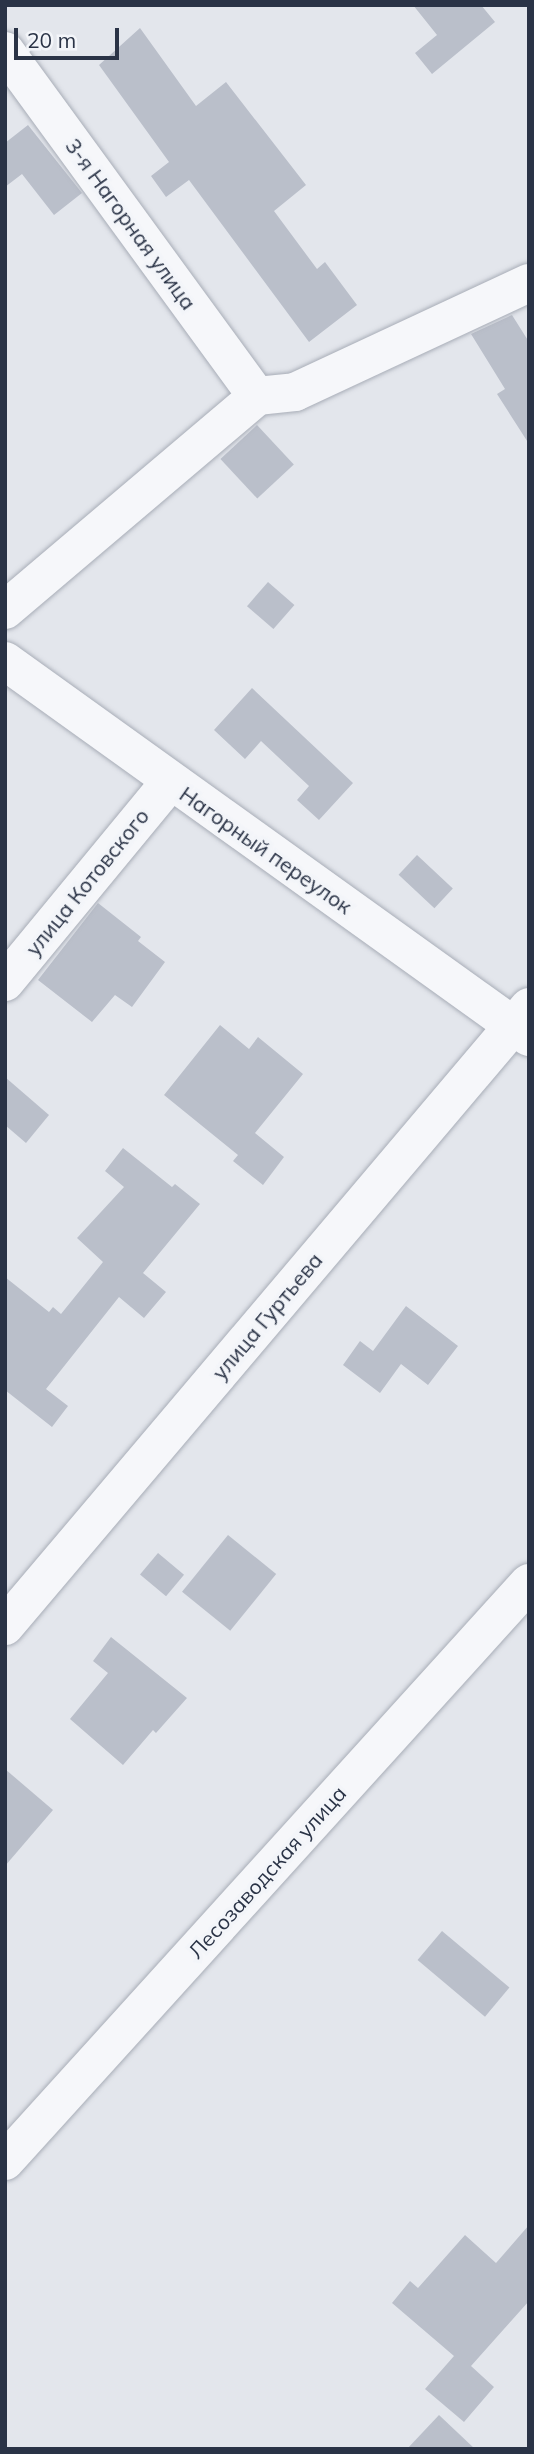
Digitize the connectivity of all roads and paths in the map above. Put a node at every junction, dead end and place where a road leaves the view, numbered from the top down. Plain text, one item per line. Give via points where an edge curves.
1 (5, 51) edge
2 (529, 283) edge
3 (257, 396) junction
4 (5, 610) edge
5 (5, 661) edge
6 (170, 782) junction
7 (5, 982) edge
8 (523, 1023) edge
9 (529, 1583) edge
10 (5, 1626) edge
11 (5, 2161) edge

1 - 3 street, 3-я Нагорная улица
2 - 3 street via 295,392
3 - 4 street
5 - 6 street, Нагорный переулок
6 - 7 street, улица Котовского
6 - 8 street, Нагорный переулок
8 - 10 street, улица Гуртьева
9 - 11 street, Лесозаводская улица

